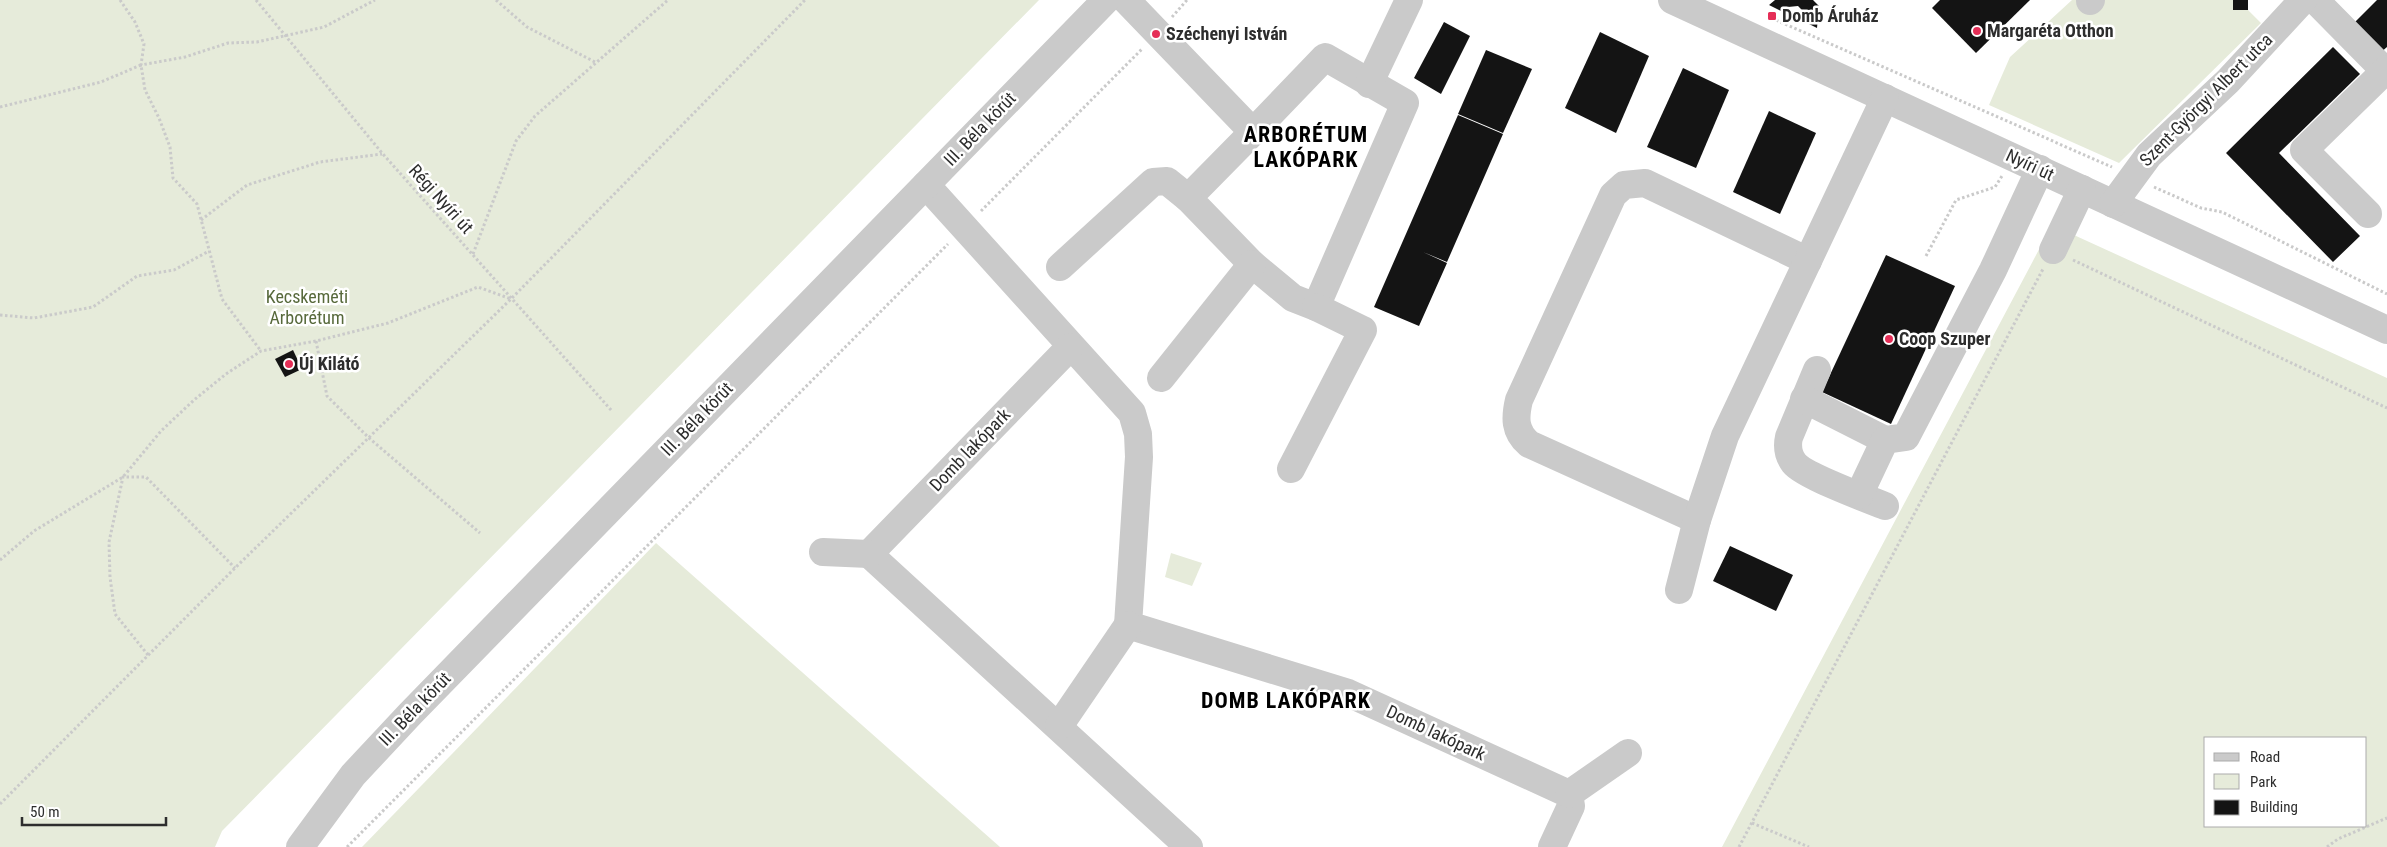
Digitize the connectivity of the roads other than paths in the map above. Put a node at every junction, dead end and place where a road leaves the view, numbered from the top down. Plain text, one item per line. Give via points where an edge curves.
1 (1106, 0) edge
2 (1126, 0) edge
3 (1409, 0) edge
4 (1672, 0) edge
5 (2303, 0) edge
6 (2315, 0) edge
7 (2386, 70) edge
8 (1369, 84) junction
9 (1885, 98) junction
10 (1253, 132) junction
11 (2040, 169) junction
12 (926, 184) junction
13 (2082, 189) junction
14 (1188, 198) junction
15 (2113, 204) junction
16 (2368, 214) dead end
17 (2053, 250) road end
18 (1808, 261) junction
19 (1252, 264) junction
20 (1060, 267) dead end
21 (1316, 307) junction
22 (2387, 330) edge
23 (1070, 347) junction
24 (1817, 370) dead end
25 (1161, 378) dead end
26 (1804, 399) junction
27 (1885, 440) junction
28 (1291, 468) dead end
29 (1859, 495) junction
30 (1885, 506) dead end
31 (1697, 520) junction
32 (823, 552) dead end
33 (869, 554) junction
34 (1678, 590) dead end
35 (1128, 626) junction
36 (1059, 726) junction
37 (1628, 753) dead end
38 (1569, 794) junction
39 (300, 847) edge
40 (1189, 847) edge
41 (1552, 847) edge

1 - 12 street, III. Béla körút
2 - 10 street
3 - 8 street
4 - 9 street, Nyíri út
5 - 15 street, Szent-Györgyi Albert utca via 2228,81 2149,155
6 - 7 street
7 - 16 street via 2304,150
8 - 10 street via 1325,57
8 - 21 street via 1404,103
9 - 11 street, Nyíri út
9 - 18 street
10 - 14 street
11 - 13 street, Nyíri út
11 - 27 street via 1993,270 1906,437
12 - 23 street
12 - 39 street, III. Béla körút via 410,714 353,775
13 - 15 street, Nyíri út
13 - 17 street
14 - 19 street
14 - 20 street via 1167,181 1153,182
15 - 22 street, Nyíri út
18 - 31 street via 1725,436
18 - 31 street via 1645,183 1624,184 1613,195 1519,400 1516,423 1529,444
19 - 21 street via 1293,298
19 - 25 street
21 - 28 street via 1363,330
23 - 33 street, Domb lakópark
23 - 35 street via 1132,413 1136,428 1139,457
24 - 26 street
26 - 27 street
26 - 29 street via 1787,444 1791,459 1803,470
27 - 29 street
29 - 30 street
31 - 34 street
32 - 33 street
33 - 36 street
35 - 36 street
35 - 38 street, Domb lakópark via 1348,692
36 - 40 street
37 - 38 street
38 - 41 street via 1570,806

